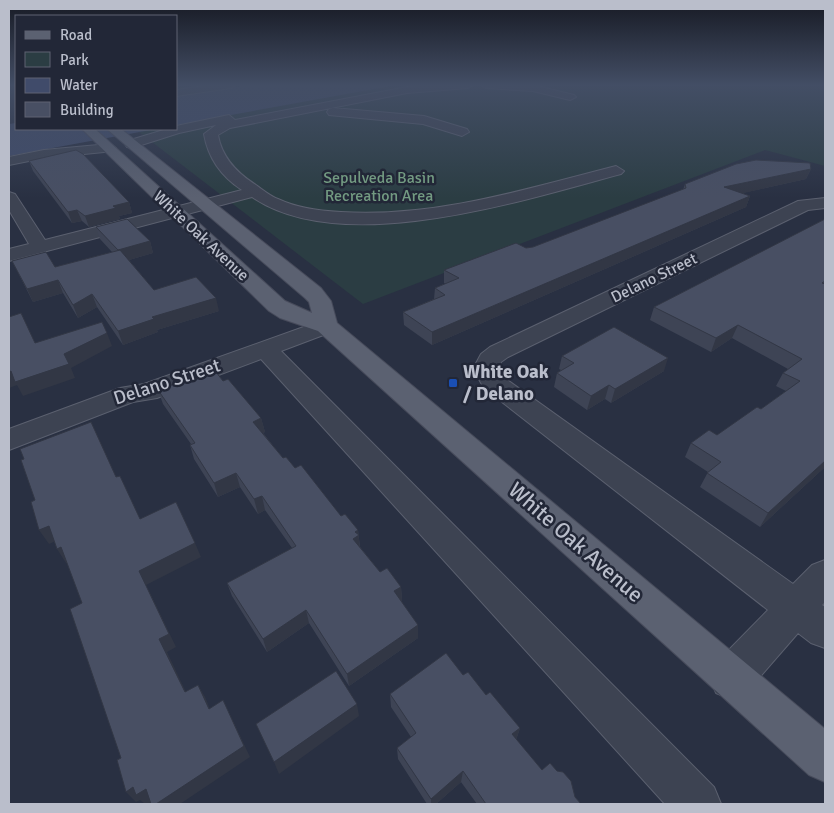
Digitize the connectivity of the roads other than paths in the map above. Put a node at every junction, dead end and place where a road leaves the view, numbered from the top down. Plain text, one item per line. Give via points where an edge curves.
1 (209, 123) edge
2 (236, 123) edge
3 (433, 123) edge
4 (178, 129) edge
5 (89, 130) edge
6 (114, 130) edge
7 (175, 130) edge
8 (462, 132) dead end
9 (130, 142) junction
10 (107, 146) junction
11 (9, 161) edge
12 (616, 171) dead end
13 (250, 193) junction
14 (9, 197) edge
15 (823, 203) edge
16 (206, 204) junction
17 (176, 212) junction
18 (40, 247) junction
19 (9, 255) edge
20 (326, 326) junction
21 (265, 348) junction
22 (9, 440) edge
23 (825, 576) edge
24 (810, 619) edge
25 (731, 678) junction
26 (825, 759) edge
27 (697, 804) edge

1 - 4 street
2 - 13 street via 211,134 212,145 222,165
3 - 8 street
5 - 10 main road, White Oak Avenue
6 - 9 main road, White Oak Avenue
7 - 9 street
9 - 16 main road, White Oak Avenue
10 - 11 street
10 - 17 main road, White Oak Avenue
12 - 13 street via 417,217 338,218 294,211
13 - 16 street
14 - 18 street
15 - 24 street, Delano Street via 804,205 499,352 490,359 486,369 493,382
16 - 17 street
16 - 20 main road, White Oak Avenue via 313,293 320,302
17 - 18 street
17 - 20 main road, White Oak Avenue via 277,306
18 - 19 street
20 - 21 street, Delano Street
20 - 25 main road, White Oak Avenue
21 - 22 street, Delano Street via 148,392 129,394
21 - 27 street
23 - 24 street
24 - 25 street
25 - 26 main road, White Oak Avenue

